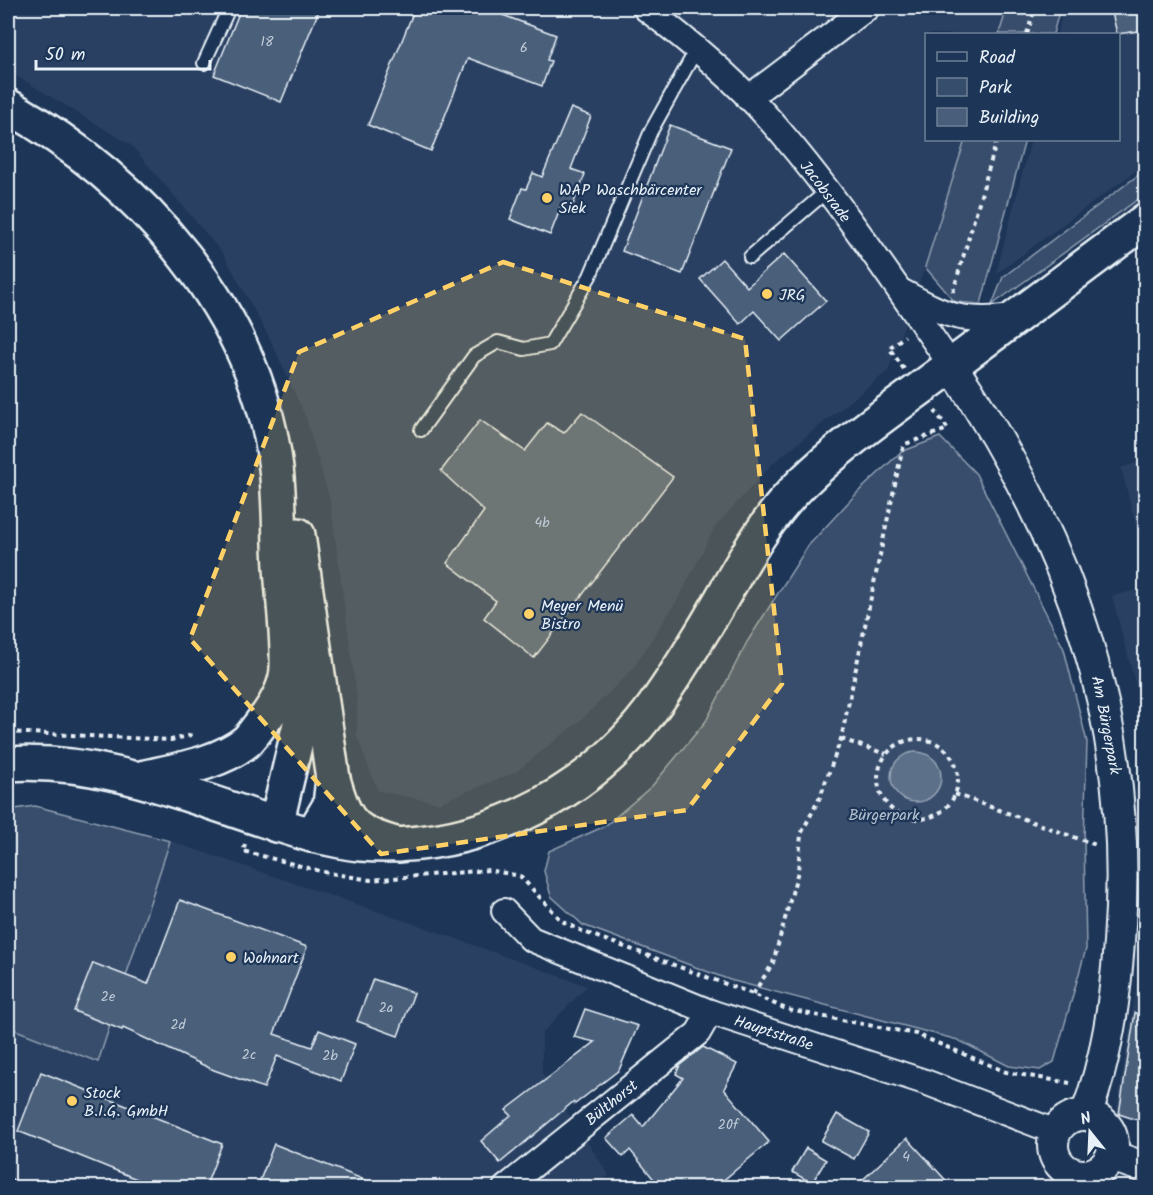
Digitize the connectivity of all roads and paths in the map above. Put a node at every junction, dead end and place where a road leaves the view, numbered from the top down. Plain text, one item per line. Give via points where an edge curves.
1 (229, 8) edge
2 (645, 8) edge
3 (867, 8) edge
4 (1035, 8) edge
5 (1027, 33) edge
6 (696, 50) junction
7 (204, 63) dead end
8 (748, 98) junction
9 (8, 106) edge
10 (997, 141) edge
11 (827, 190) junction
12 (1146, 220) edge
13 (750, 257) dead end
14 (1015, 317) junction
15 (930, 318) junction
16 (889, 348) dead end
17 (951, 365) junction
18 (421, 430) dead end
19 (905, 444) dead end
20 (276, 468) junction
21 (278, 530) junction
22 (8, 732) edge
23 (841, 739) junction
24 (233, 751) junction
25 (886, 754) junction
26 (8, 764) edge
27 (141, 778) junction
28 (333, 778) junction
29 (956, 794) junction
30 (276, 825) junction
31 (312, 835) junction
32 (399, 845) junction
33 (1122, 855) junction
34 (370, 880) dead end
35 (504, 912) dead end
36 (753, 994) junction
37 (710, 1012) junction
38 (1091, 1103) junction
39 (1056, 1132) junction
40 (1112, 1156) junction
41 (1146, 1168) edge
42 (1067, 1180) edge
43 (8, 1185) edge
44 (11, 1188) edge
45 (505, 1188) edge

1 - 7 lane
2 - 6 street, Jacobsrade
3 - 8 street
4 - 5 path
6 - 8 street, Jacobsrade
6 - 18 lane via 651,131 590,276 550,345 524,349 498,342 474,356
8 - 11 street, Jacobsrade
9 - 20 main road via 99,168 152,217 194,269 244,354 259,395
10 - 15 path via 950,304
11 - 13 lane
11 - 15 street, Jacobsrade via 898,290
12 - 14 main road
14 - 15 street via 970,321
14 - 17 main road
15 - 16 path
15 - 17 street, Jacobsrade
17 - 32 main road via 831,457 780,505 753,542 691,651 647,715 596,766 543,804 481,831 439,842
17 - 33 street, Am Bürgerpark via 1009,461 1080,614 1112,742
19 - 23 path
20 - 21 main road
20 - 28 main road via 295,515
21 - 24 main road via 287,669 277,704 249,739
21 - 30 main road via 305,671 300,724
22 - 24 path via 171,740 213,730
23 - 25 path
23 - 36 path via 801,834 798,871 773,963
24 - 27 main road
25 - 29 path via 898,743 914,739 938,744 954,762
25 - 29 path via 878,772 880,792 890,808 907,818 927,818 944,810
26 - 27 main road via 54,764
27 - 30 main road
28 - 31 main road via 330,805
28 - 32 main road via 341,806 353,827
29 - 33 path
30 - 31 main road
31 - 32 main road via 358,844
33 - 38 street, Am Bürgerpark via 1113,1011
34 - 36 path via 489,870 519,876 562,921
35 - 37 street, Hauptstraße via 531,939
36 - 38 path via 788,1010 916,1034 1006,1072 1056,1079
37 - 39 street, Hauptstraße via 925,1082
37 - 45 street, Bülthorst via 698,1033
38 - 39 street
38 - 40 street via 1111,1132
39 - 42 street via 1053,1150
40 - 41 street
40 - 42 street via 1097,1172
43 - 44 lane

